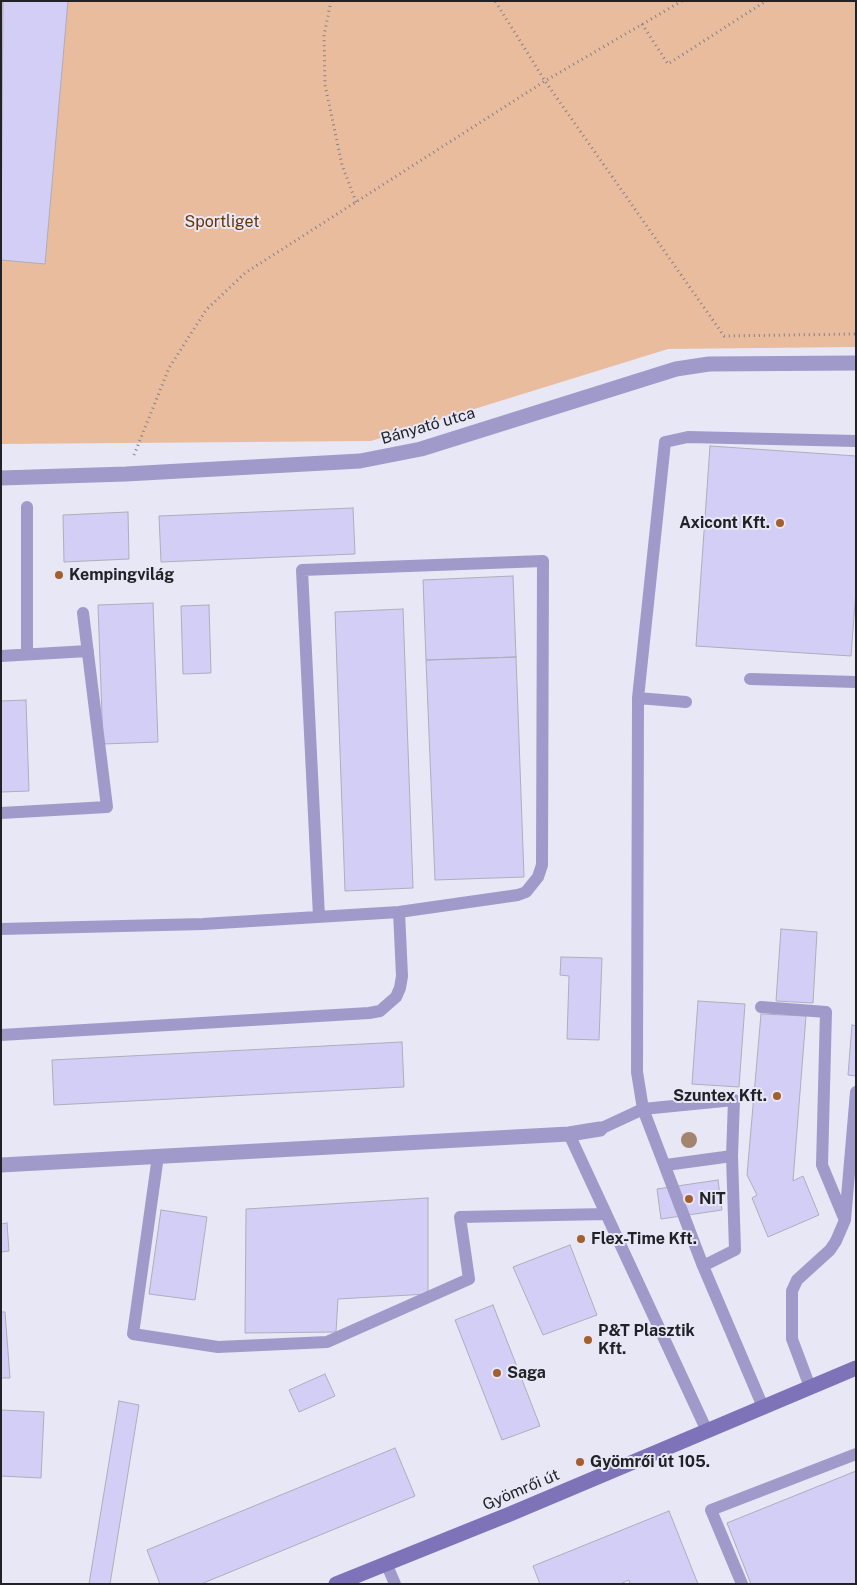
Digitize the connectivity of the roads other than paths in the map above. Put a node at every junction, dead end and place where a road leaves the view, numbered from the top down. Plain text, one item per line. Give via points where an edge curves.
1 (856, 363) edge
2 (856, 441) edge
3 (1, 478) edge
4 (27, 507) dead end
5 (84, 613) dead end
6 (88, 651) junction
7 (27, 654) junction
8 (1, 656) edge
9 (750, 678) dead end
10 (856, 682) edge
11 (638, 698) junction
12 (686, 702) dead end
13 (1, 813) edge
14 (399, 912) junction
15 (319, 917) junction
16 (1, 929) edge
17 (762, 1007) dead end
18 (1, 1035) edge
19 (856, 1092) edge
20 (643, 1109) junction
21 (600, 1129) joint
22 (569, 1134) junction
23 (158, 1156) junction
24 (732, 1156) junction
25 (1, 1165) edge
26 (666, 1165) junction
27 (605, 1214) junction
28 (844, 1220) junction
29 (703, 1266) junction
30 (856, 1368) edge
31 (810, 1387) junction
32 (763, 1407) junction
33 (707, 1431) junction
34 (856, 1454) edge
35 (386, 1564) junction
36 (336, 1584) edge
37 (395, 1584) edge
38 (742, 1584) edge

1 - 3 street, Bányató utca via 709,364 676,369 421,449 360,461
2 - 11 lane via 688,437 664,442
4 - 7 lane
5 - 6 lane
6 - 7 lane
6 - 13 lane via 107,807
7 - 8 lane
9 - 10 lane
11 - 12 lane
11 - 20 lane via 637,1072
14 - 15 lane
14 - 15 lane via 518,895 533,886 538,876 542,865 543,560 302,570
14 - 18 lane via 400,988 396,997 380,1011
15 - 16 lane via 203,924
17 - 28 lane via 826,1012 822,1165
19 - 28 lane
20 - 21 lane
20 - 24 lane via 734,1100
20 - 26 lane
21 - 22 street
22 - 23 street
22 - 27 lane
23 - 25 street
23 - 27 lane via 133,1334 218,1347 327,1342 469,1279 460,1217
24 - 26 lane
24 - 29 lane via 735,1250
26 - 29 lane
27 - 33 lane
28 - 31 lane via 830,1250 797,1280 792,1291 792,1339
29 - 32 lane
30 - 31 street, Gyömrői út
31 - 32 street, Gyömrői út
32 - 33 street, Gyömrői út
33 - 35 street, Gyömrői út
34 - 38 lane via 712,1510
35 - 36 street, Gyömrői út
35 - 37 lane

